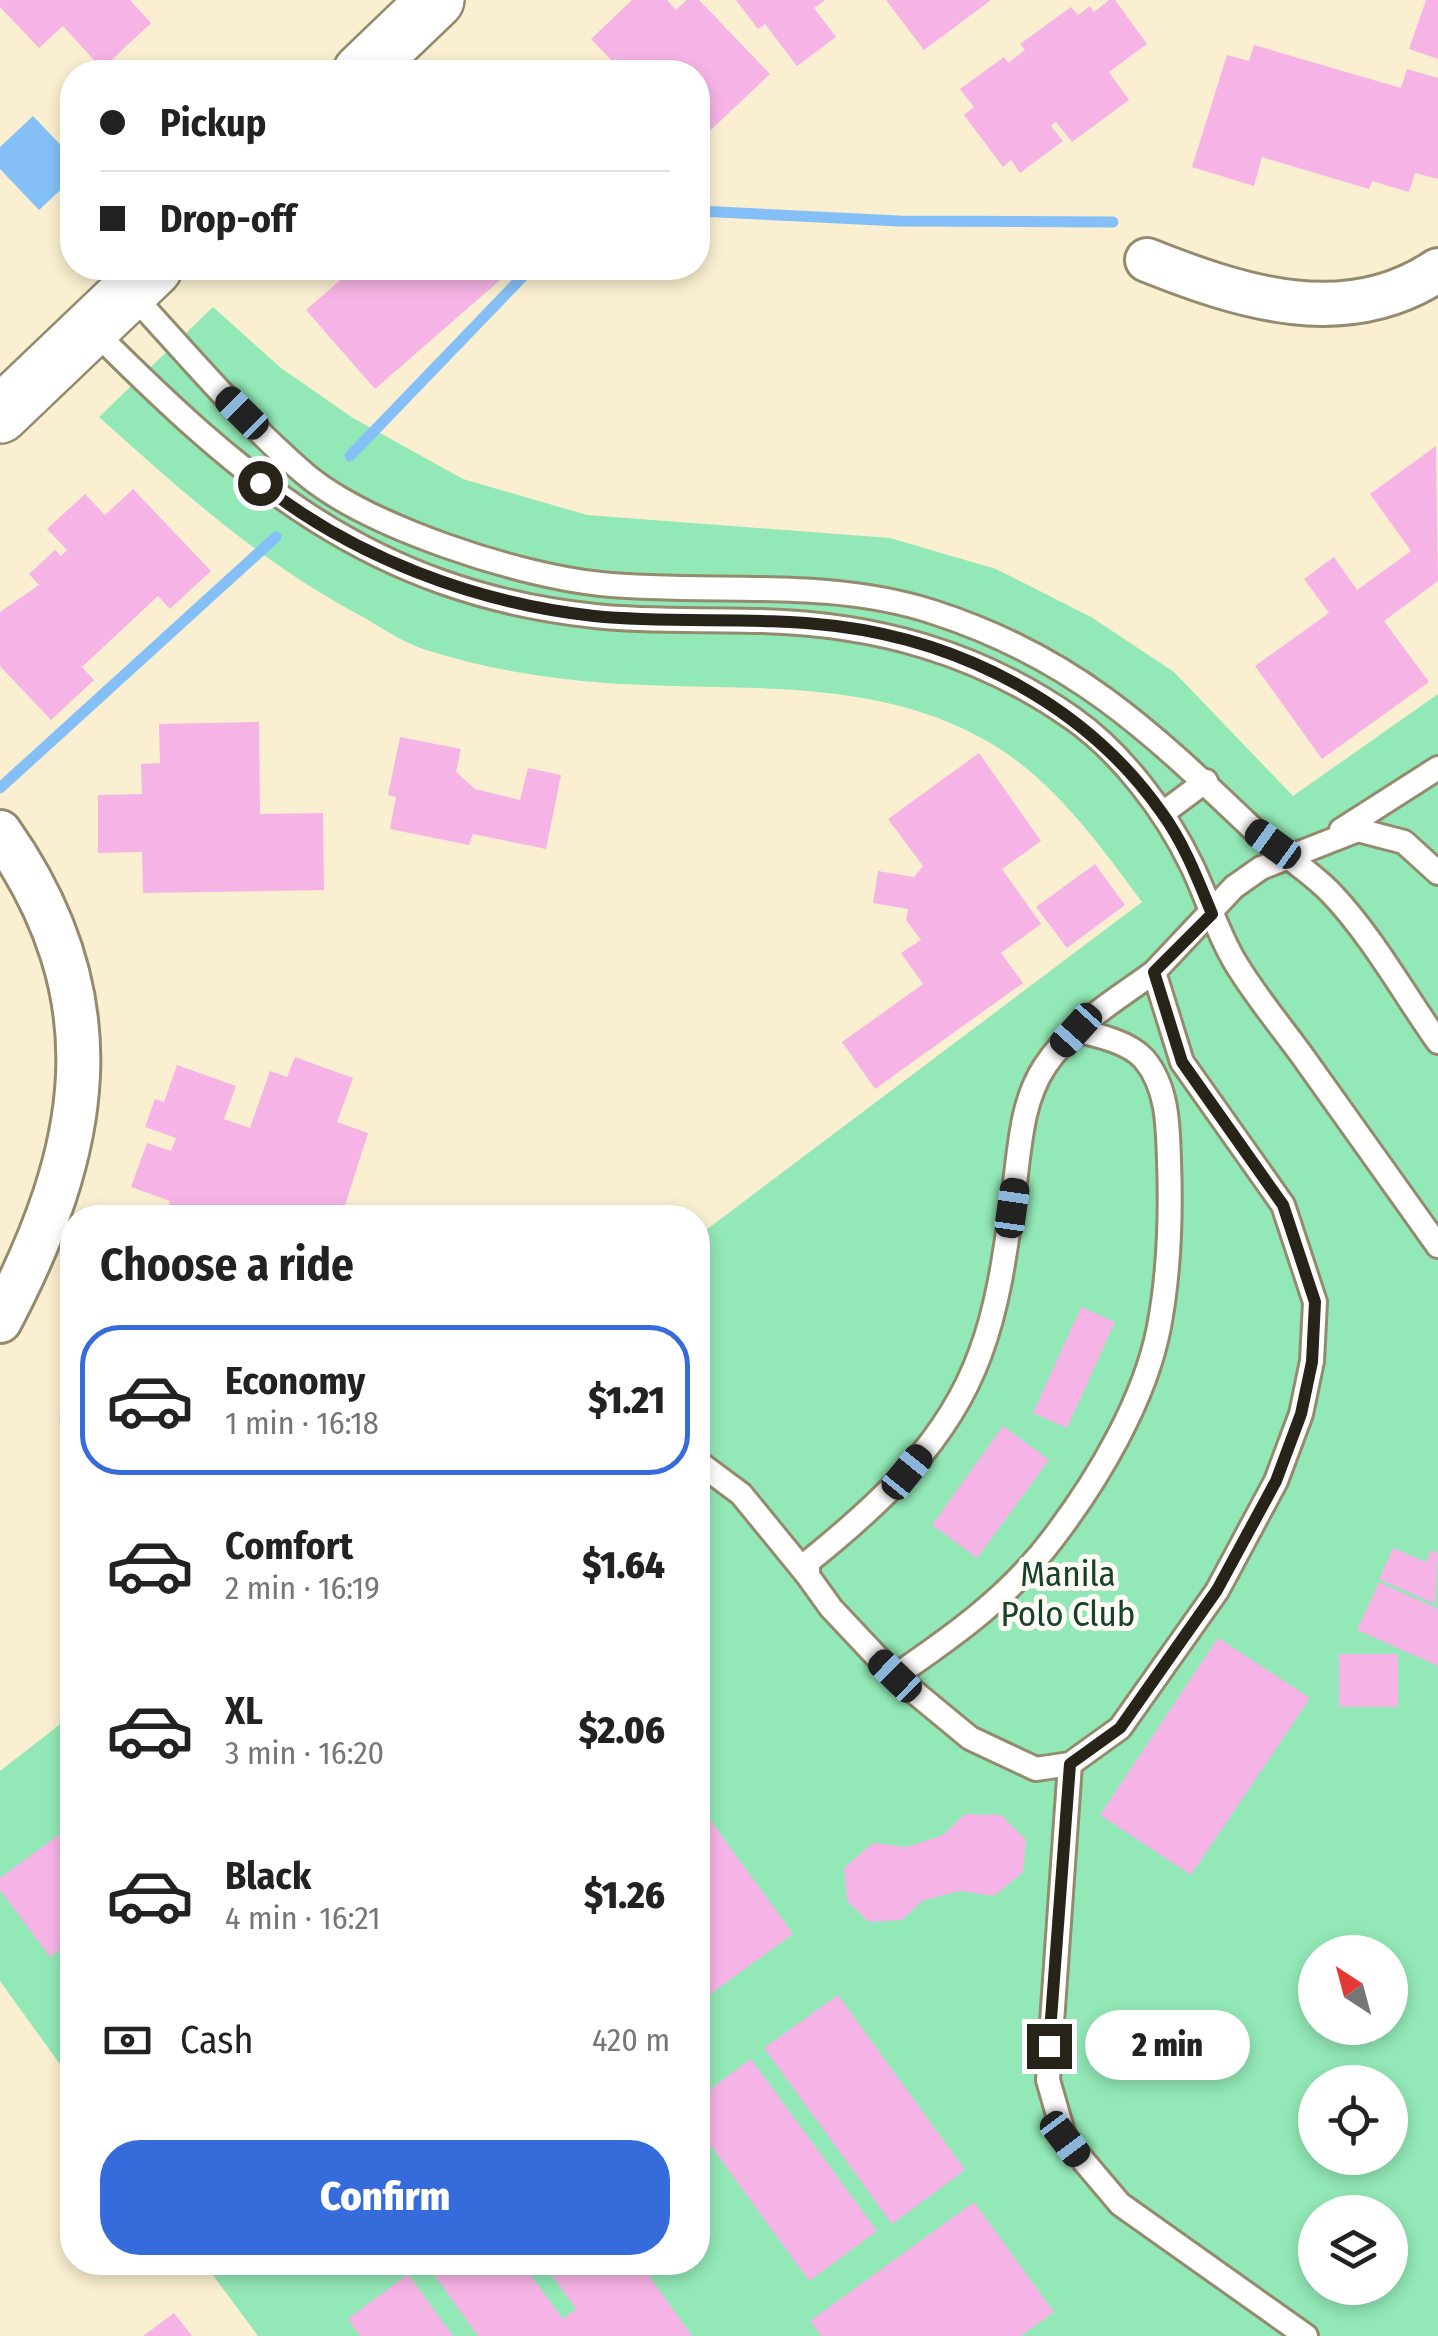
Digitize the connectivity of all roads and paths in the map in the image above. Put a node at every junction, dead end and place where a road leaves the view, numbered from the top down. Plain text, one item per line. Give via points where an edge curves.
1 (436, 0) edge
2 (374, 60) edge
3 (1147, 260) dead end
4 (1438, 270) edge
5 (125, 295) edge
6 (0, 415) edge
7 (263, 434) junction
8 (235, 464) junction
9 (1438, 768) edge
10 (1206, 781) junction
11 (1162, 813) junction
12 (0, 832) edge
13 (1321, 843) junction
14 (1291, 857) junction
15 (1438, 872) edge
16 (1212, 914) junction
17 (1154, 972) junction
18 (1168, 1025) junction
19 (1076, 1030) junction
20 (1438, 1042) edge
21 (1167, 1114) junction
22 (1438, 1246) edge
23 (0, 1321) edge
24 (710, 1471) edge
25 (808, 1576) junction
26 (895, 1676) junction
27 (1070, 1764) junction
28 (1306, 2336) edge

1 - 2 main road
3 - 4 street via 1289,305 1382,294
5 - 6 main road
5 - 7 lane
5 - 8 lane
7 - 8 lane
7 - 10 lane via 348,502 396,526 514,566 598,584 825,592 930,611 1014,644 1097,690
8 - 11 lane via 327,531 428,576 505,599 590,616 836,626 920,642 998,672 1076,721
9 - 13 lane
10 - 11 lane
10 - 14 lane via 1254,831
11 - 16 lane
12 - 23 street via 56,932 74,991 78,1063 75,1131 58,1197
13 - 14 lane
13 - 15 lane via 1358,830 1404,842
14 - 16 lane via 1234,887
14 - 20 lane via 1333,895
16 - 17 lane
16 - 22 lane via 1234,961
17 - 18 lane
17 - 19 lane
18 - 21 lane
18 - 27 lane via 1208,1104 1283,1205 1315,1302 1312,1362 1276,1481 1217,1590 1120,1728
19 - 21 lane via 1143,1057
19 - 25 lane via 1044,1068 1028,1104 1000,1287 958,1400 890,1494 808,1562
21 - 26 lane via 1170,1185 1159,1328 1141,1383 1105,1457 1054,1537 971,1624
24 - 25 lane via 741,1494
25 - 26 lane
26 - 27 lane via 970,1738 1003,1756 1036,1769
27 - 28 lane via 1048,2080 1065,2139 1120,2204

